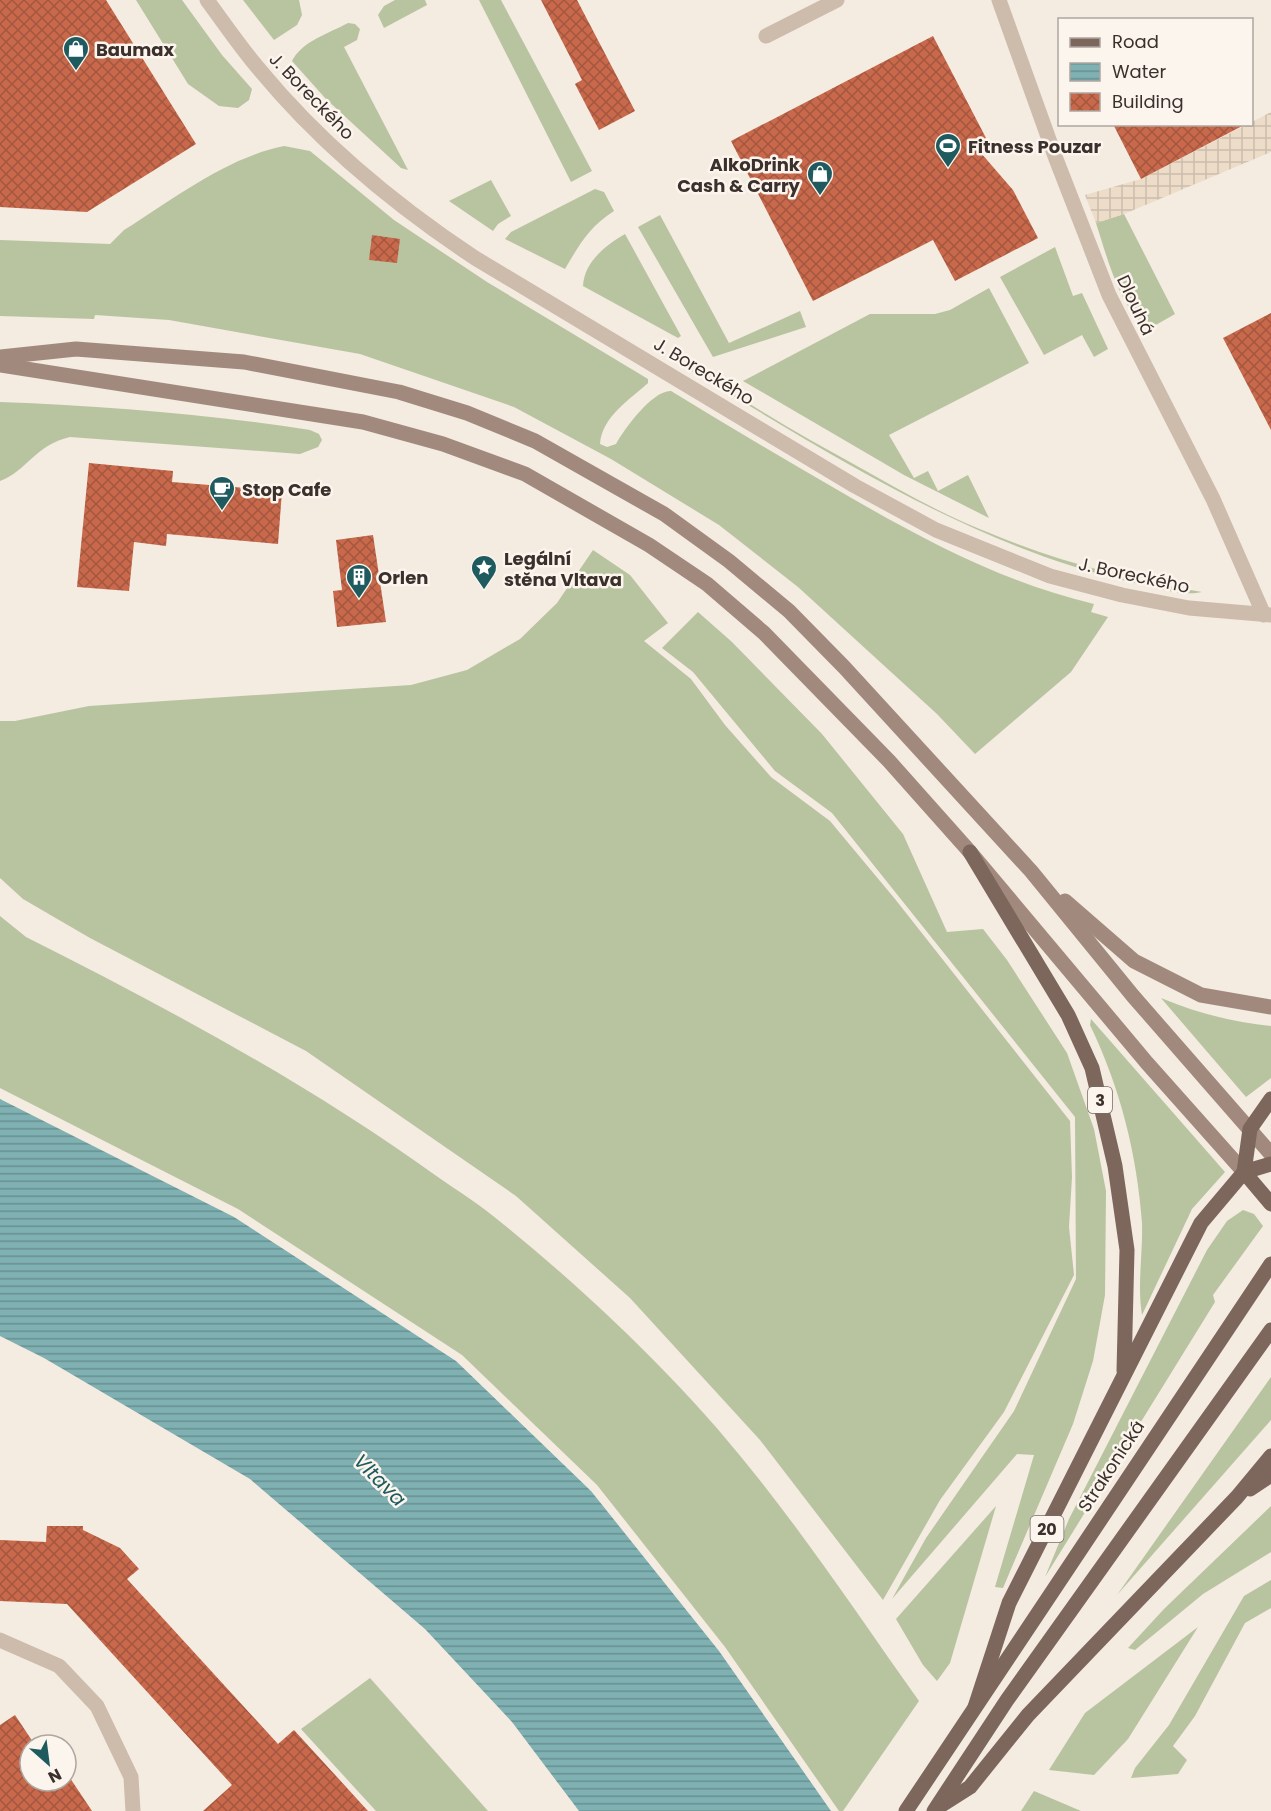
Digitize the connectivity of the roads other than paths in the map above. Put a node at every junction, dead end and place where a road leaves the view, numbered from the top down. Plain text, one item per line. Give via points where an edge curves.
1 (207, 0) edge
2 (837, 0) edge
3 (999, 0) edge
4 (766, 36) dead end
5 (0, 357) edge
6 (0, 365) edge
7 (1267, 615) edge
8 (970, 852) junction
9 (1031, 871) junction
10 (1271, 1007) edge
11 (1271, 1099) edge
12 (1250, 1129) junction
13 (1271, 1154) edge
14 (1271, 1164) edge
15 (1244, 1172) junction
16 (1271, 1204) edge
17 (1271, 1264) edge
18 (1271, 1330) edge
19 (1123, 1378) junction
20 (1271, 1456) edge
21 (1271, 1475) edge
22 (1238, 1497) junction
23 (0, 1640) edge
24 (985, 1686) junction
25 (935, 1810) edge
26 (133, 1811) edge
27 (906, 1811) edge

1 - 7 street, J. Boreckého via 285,99 331,146 423,223 855,486 936,530 1050,576 1189,608
2 - 4 street
3 - 7 street, Dlouhá via 1109,295
5 - 9 main road via 76,349 244,362 399,392 535,441 664,514 789,611
6 - 8 main road via 363,422 443,444 525,474 649,545 706,584 765,633 889,760
8 - 15 main road
8 - 19 main road, 3 via 1068,1015 1092,1068 1115,1166 1127,1250
9 - 10 main road via 1134,962 1201,995
9 - 12 main road via 1133,996
11 - 12 main road
12 - 13 main road
12 - 15 main road
14 - 15 main road
15 - 16 main road
15 - 19 main road via 1201,1223
17 - 24 main road, Strakonická
18 - 25 main road via 1006,1700
19 - 24 main road, 20 via 1009,1603
20 - 22 main road
21 - 22 main road
22 - 25 main road via 1028,1715 970,1787
23 - 26 street via 59,1666 97,1706 131,1777
24 - 27 main road

